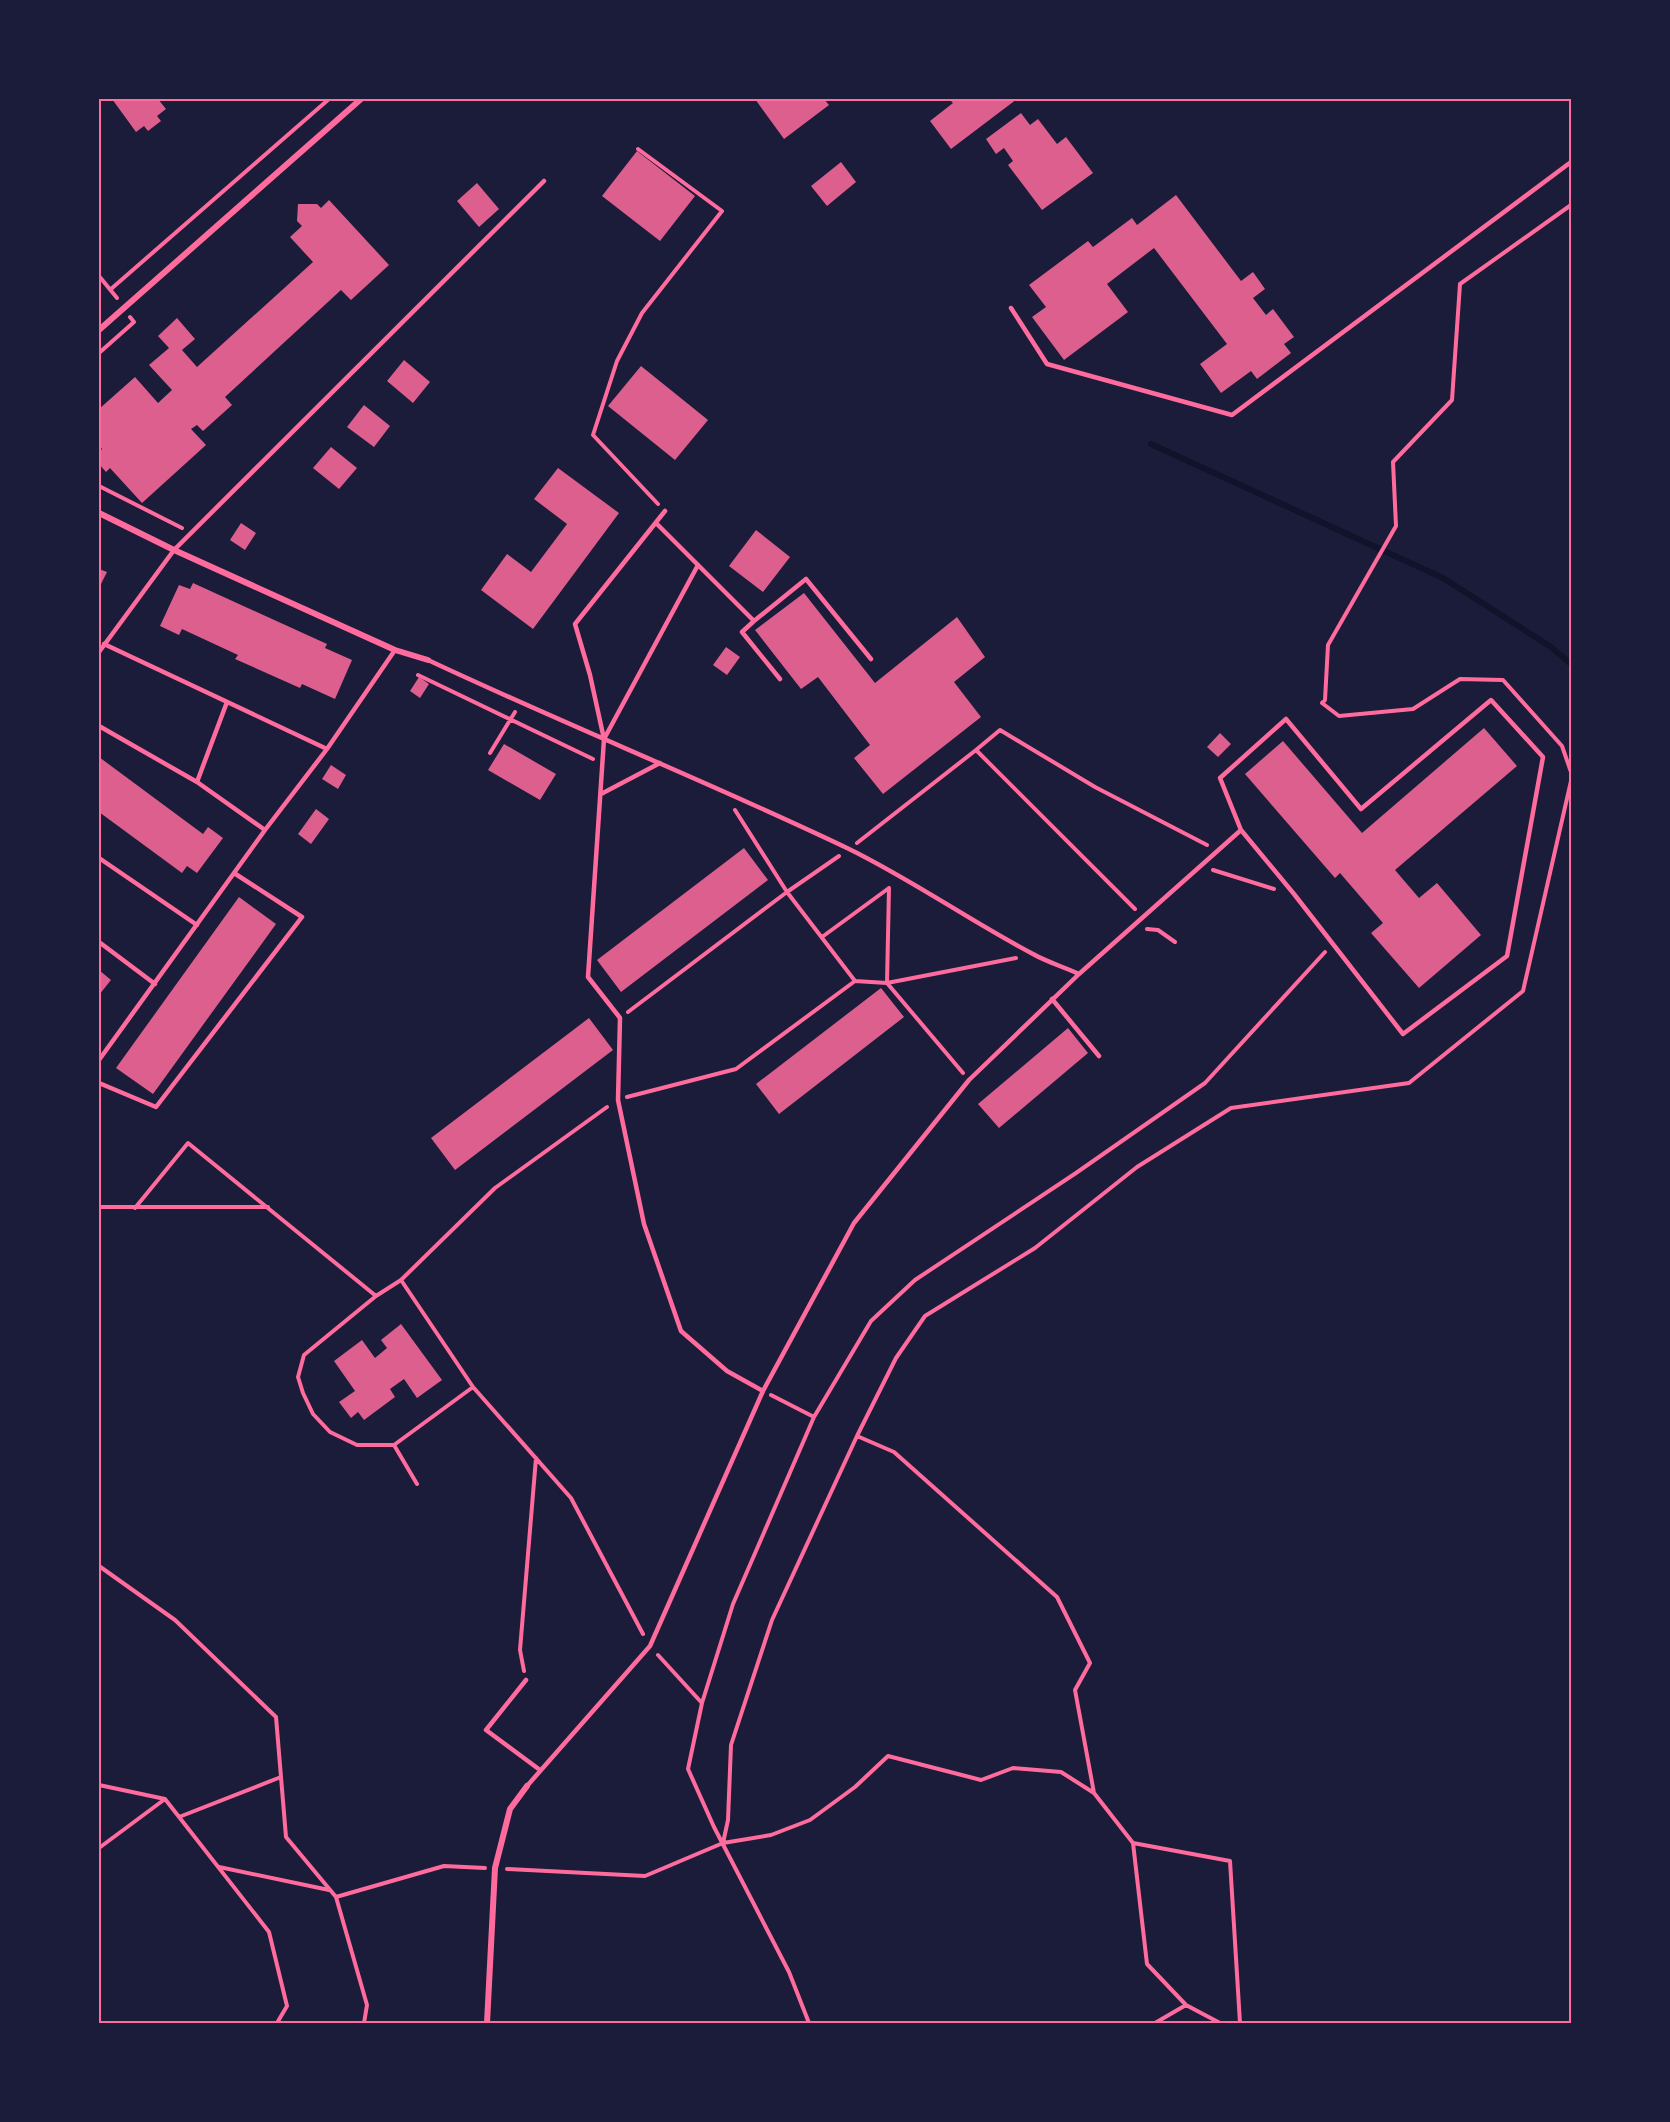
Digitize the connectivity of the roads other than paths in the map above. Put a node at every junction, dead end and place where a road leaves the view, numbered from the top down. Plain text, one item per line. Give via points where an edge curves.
1 (361, 99) edge
2 (1571, 162) edge
3 (544, 181) dead end
4 (1011, 308) dead end
5 (99, 330) edge
6 (665, 511) road end
7 (99, 513) edge
8 (656, 523) junction
9 (174, 550) junction
10 (698, 565) junction
11 (754, 621) junction
12 (104, 644) junction
13 (395, 650) junction
14 (99, 652) edge
15 (871, 659) dead end
16 (428, 660) joint
17 (780, 679) dead end
18 (227, 702) junction
19 (99, 726) edge
20 (604, 739) junction
21 (327, 749) junction
22 (660, 763) junction
23 (197, 782) junction
24 (601, 794) junction
25 (265, 830) junction
26 (1241, 830) junction
27 (99, 858) edge
28 (234, 873) junction
29 (197, 925) junction
30 (99, 942) edge
31 (1079, 974) junction
32 (154, 984) junction
33 (1052, 999) junction
34 (1099, 1056) dead end
35 (99, 1060) edge
36 (99, 1083) edge
37 (763, 1391) junction
38 (526, 1680) road end
39 (540, 1770) junction
40 (527, 1786) joint
41 (487, 2023) edge

1 - 5 street
2 - 4 lane via 1232,415 1047,364
3 - 9 lane
6 - 8 lane
7 - 9 street
8 - 10 lane
8 - 20 lane via 575,624
9 - 12 lane
9 - 13 street
10 - 11 lane
10 - 20 lane
11 - 15 lane via 806,579
11 - 17 lane via 742,632
12 - 14 lane
12 - 18 lane
13 - 16 street
13 - 21 lane
16 - 20 lane
18 - 21 lane
18 - 23 lane
19 - 23 lane
20 - 22 lane
20 - 24 lane
21 - 25 lane
22 - 24 lane
22 - 31 lane via 849,849 1034,955
23 - 25 lane
24 - 37 lane via 588,977 620,1018 618,1100 644,1224 681,1332 727,1371
25 - 28 lane
26 - 26 lane via 1221,778 1286,720 1361,809 1491,700 1544,757 1507,956 1403,1034
26 - 31 lane
27 - 29 lane
28 - 29 lane
28 - 36 lane via 302,917 156,1107
29 - 32 lane
30 - 32 lane
31 - 33 lane
32 - 35 lane
33 - 34 lane
33 - 37 lane via 969,1080 854,1223
37 - 39 lane via 650,1646
38 - 39 lane via 486,1730
39 - 40 lane
40 - 41 street via 510,1809 495,1869

